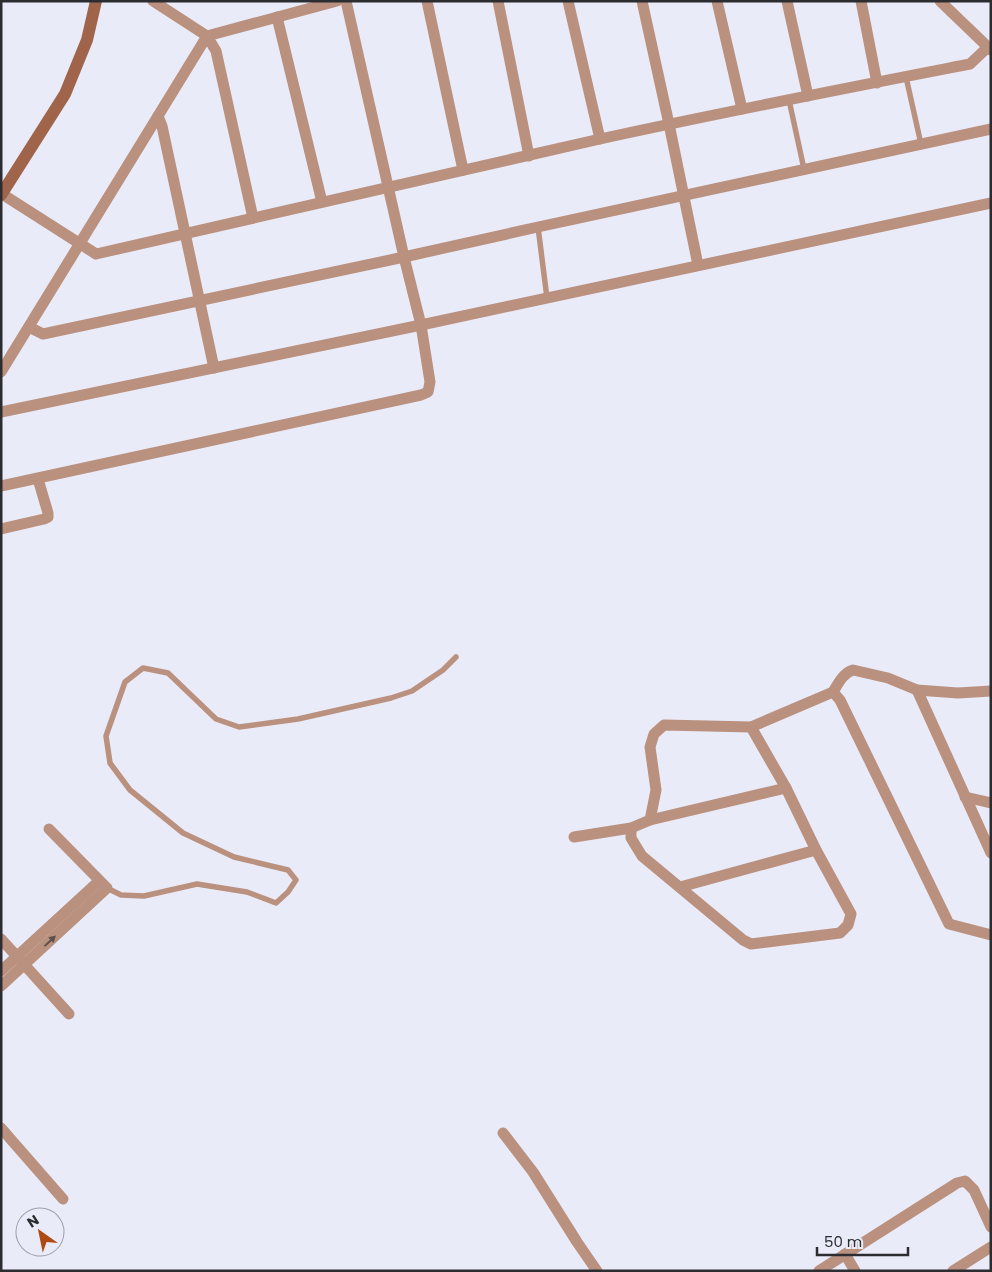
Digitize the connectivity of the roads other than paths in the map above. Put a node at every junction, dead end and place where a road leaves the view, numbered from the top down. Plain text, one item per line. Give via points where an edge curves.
1 (96, 1) edge
2 (153, 1) edge
3 (337, 1) edge
4 (346, 1) edge
5 (427, 1) edge
6 (498, 1) edge
7 (568, 1) edge
8 (642, 1) edge
9 (717, 1) edge
10 (787, 1) edge
11 (861, 1) edge
12 (940, 1) edge
13 (277, 17) junction
14 (207, 36) junction
15 (989, 49) edge
16 (906, 77) junction
17 (877, 83) junction
18 (808, 96) junction
19 (789, 100) junction
20 (742, 109) junction
21 (158, 116) junction
22 (669, 124) junction
23 (991, 129) edge
24 (600, 139) junction
25 (921, 144) junction
26 (528, 156) junction
27 (804, 168) junction
28 (463, 170) junction
29 (389, 186) junction
30 (2, 195) edge
31 (684, 196) junction
32 (322, 202) junction
33 (991, 203) edge
34 (253, 218) junction
35 (538, 227) junction
36 (185, 233) junction
37 (79, 244) junction
38 (404, 257) junction
39 (698, 265) junction
40 (547, 298) junction
41 (200, 300) junction
42 (421, 325) junction
43 (28, 327) junction
44 (214, 368) junction
45 (1, 372) edge
46 (1, 412) edge
47 (38, 479) junction
48 (1, 486) edge
49 (1, 529) edge
50 (456, 657) dead end
51 (917, 690) junction
52 (833, 692) junction
53 (991, 692) edge
54 (751, 727) junction
55 (786, 788) junction
56 (965, 796) junction
57 (991, 803) edge
58 (650, 820) junction
59 (631, 828) junction
60 (49, 829) dead end
61 (574, 837) dead end
62 (816, 850) junction
63 (991, 853) edge
64 (103, 884) junction
65 (680, 887) junction
66 (991, 935) edge
67 (1, 939) edge
68 (21, 961) junction
69 (1, 971) edge
70 (1, 986) edge
71 (69, 1014) dead end
72 (1, 1128) edge
73 (503, 1133) dead end
74 (63, 1199) dead end
75 (991, 1227) edge
76 (991, 1247) edge
77 (845, 1254) junction
78 (597, 1271) edge
79 (819, 1271) edge
80 (855, 1271) edge
81 (953, 1271) edge

1 - 30 main road via 87,40 64,94
2 - 14 street
3 - 13 street
4 - 29 street
5 - 28 street
6 - 26 street
7 - 24 street
8 - 22 street
9 - 20 street
10 - 18 street
11 - 17 street
12 - 15 street
13 - 14 street
13 - 32 street
14 - 21 street
14 - 34 street via 216,51
15 - 16 street via 970,64
16 - 17 street
16 - 25 lane
17 - 18 street
18 - 19 street
19 - 20 street
19 - 27 lane
20 - 22 street
21 - 36 street
21 - 37 street
22 - 24 street
22 - 31 street
23 - 25 street
24 - 26 street
25 - 27 street
26 - 28 street
27 - 31 street
28 - 29 street
29 - 32 street
29 - 38 street
30 - 37 street
31 - 35 street
31 - 39 street
32 - 34 street
33 - 39 street
34 - 36 street
35 - 38 street
35 - 40 lane
36 - 37 street via 96,254
36 - 41 street
37 - 43 street
38 - 41 street
38 - 42 street
39 - 40 street
40 - 42 street
41 - 43 street via 43,334
41 - 44 street
42 - 44 street
42 - 47 street via 430,382 428,392 421,395
43 - 45 street
44 - 46 street
47 - 48 street
47 - 49 street via 48,517
50 - 64 lane via 431,679 405,694 298,719 239,727 216,719 168,673 144,668 125,682 106,736 110,763 130,790 183,833 234,857 288,870 296,880 276,903 247,892 197,884 144,896 121,896
51 - 52 street via 888,678 853,670 844,675
51 - 53 street
51 - 56 street
52 - 54 street
52 - 66 street via 840,700 949,924
54 - 55 street
54 - 58 street via 664,726 654,734 650,747 656,790
55 - 58 street
55 - 62 street
56 - 57 street
56 - 63 street
58 - 59 street
59 - 61 street
59 - 65 street via 631,838 642,856
60 - 64 street
62 - 65 street
62 - 65 street via 851,914 848,925 840,933 751,944
64 - 68 street
67 - 68 street
68 - 69 street
68 - 70 street
68 - 71 street
72 - 74 street
73 - 78 street via 533,1172
75 - 77 street via 974,1190 965,1181
76 - 81 street
77 - 79 street
77 - 80 street

